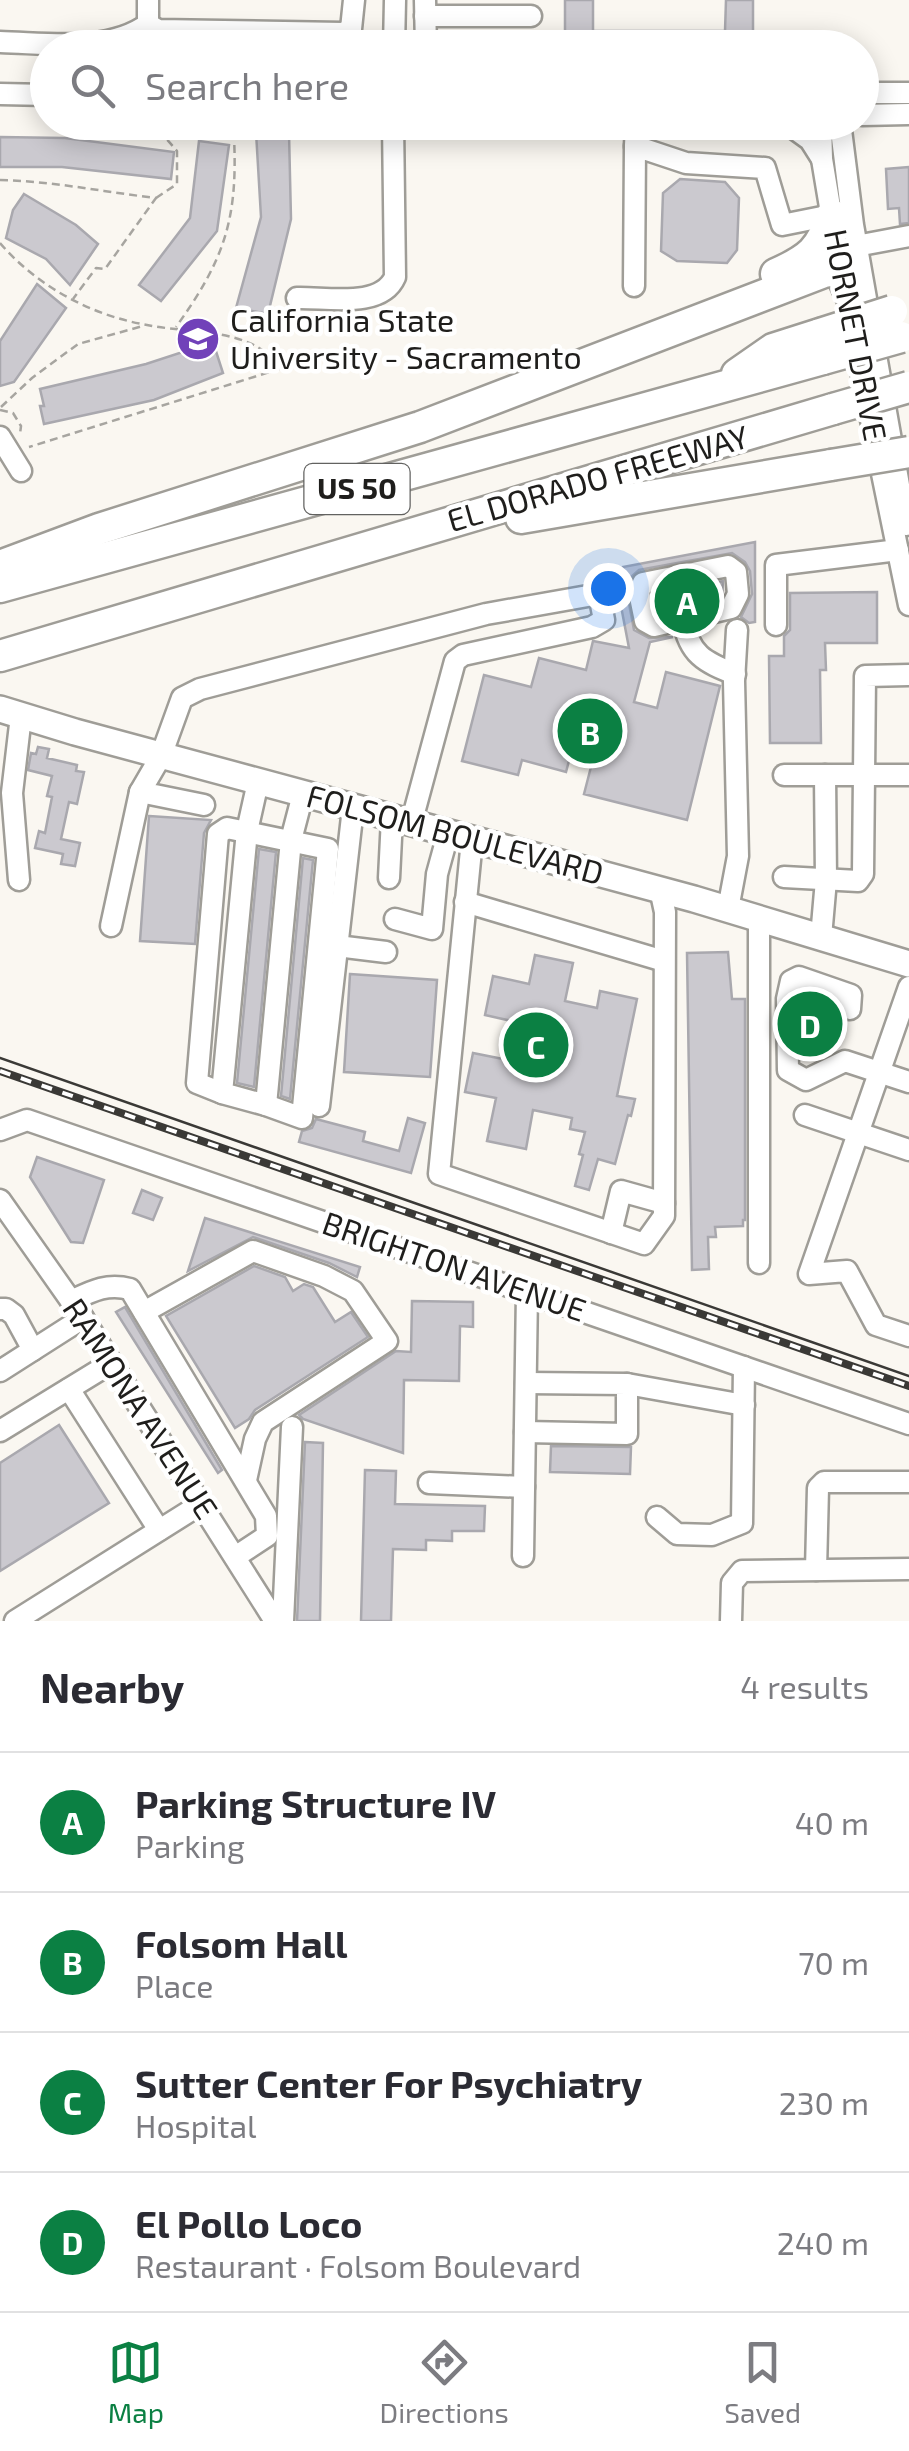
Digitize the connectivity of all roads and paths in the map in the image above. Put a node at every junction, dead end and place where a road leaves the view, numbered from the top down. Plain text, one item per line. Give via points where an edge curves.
1 (148, 0) edge
2 (354, 0) edge
3 (395, 0) edge
4 (425, 8) edge
5 (532, 16) dead end
6 (148, 24) junction
7 (140, 30) edge
8 (158, 30) edge
9 (348, 30) edge
10 (394, 30) edge
11 (0, 42) edge
12 (30, 42) edge
13 (879, 93) edge
14 (909, 93) edge
15 (0, 94) edge
16 (30, 95) edge
17 (909, 114) edge
18 (879, 115) edge
19 (167, 140) edge
20 (234, 140) edge
21 (393, 140) edge
22 (635, 140) edge
23 (810, 140) edge
24 (821, 140) edge
25 (841, 140) edge
26 (635, 146) junction
27 (822, 159) junction
28 (0, 180) edge
29 (156, 198) junction
30 (832, 215) junction
31 (909, 236) edge
32 (0, 243) edge
33 (848, 257) junction
34 (634, 286) dead end
35 (297, 298) dead end
36 (72, 302) junction
37 (739, 304) junction
38 (896, 322) edge
39 (145, 325) junction
40 (175, 328) junction
41 (909, 387) edge
42 (0, 409) edge
43 (8, 439) edge
44 (909, 452) edge
45 (20, 461) joint
46 (384, 542) junction
47 (904, 549) edge
48 (0, 566) edge
49 (0, 587) edge
50 (909, 605) edge
51 (683, 620) junction
52 (776, 624) dead end
53 (737, 630) dead end
54 (0, 656) edge
55 (735, 674) junction
56 (909, 675) edge
57 (10, 712) edge
58 (161, 756) junction
59 (784, 775) dead end
60 (824, 775) junction
61 (864, 775) junction
62 (909, 775) edge
63 (258, 782) junction
64 (140, 792) junction
65 (303, 794) junction
66 (204, 805) dead end
67 (353, 808) junction
68 (402, 821) junction
69 (247, 831) junction
70 (460, 837) junction
71 (291, 840) junction
72 (389, 878) dead end
73 (784, 878) dead end
74 (19, 880) dead end
75 (826, 880) junction
76 (660, 890) junction
77 (466, 902) junction
78 (728, 908) junction
79 (759, 918) junction
80 (395, 919) dead end
81 (111, 926) dead end
82 (821, 937) junction
83 (337, 946) junction
84 (386, 952) dead end
85 (664, 961) junction
86 (909, 964) edge
87 (909, 987) edge
88 (850, 1009) dead end
89 (878, 1072) junction
90 (909, 1082) edge
91 (266, 1105) junction
92 (319, 1106) dead end
93 (805, 1115) dead end
94 (0, 1130) edge
95 (857, 1133) junction
96 (909, 1150) edge
97 (0, 1200) edge
98 (664, 1203) junction
99 (611, 1233) junction
100 (759, 1263) dead end
101 (527, 1292) junction
102 (0, 1309) edge
103 (77, 1309) junction
104 (144, 1312) junction
105 (909, 1336) edge
106 (34, 1350) junction
107 (111, 1363) junction
108 (744, 1366) junction
109 (0, 1371) edge
110 (526, 1383) junction
111 (627, 1384) junction
112 (69, 1389) junction
113 (744, 1405) junction
114 (909, 1424) edge
115 (292, 1426) dead end
116 (0, 1431) edge
117 (525, 1432) junction
118 (246, 1480) junction
119 (909, 1482) edge
120 (429, 1483) dead end
121 (524, 1486) junction
122 (201, 1504) junction
123 (656, 1517) dead end
124 (159, 1530) junction
125 (523, 1556) dead end
126 (234, 1557) junction
127 (909, 1568) edge
128 (816, 1570) junction
129 (21, 1620) edge
130 (275, 1621) edge
131 (284, 1621) edge
132 (731, 1621) edge

1 - 6 street
2 - 9 street
3 - 10 street
4 - 5 street
6 - 7 street
6 - 8 street
11 - 12 street
13 - 14 street
15 - 16 street
17 - 18 street
19 - 29 path via 177,152 177,184
20 - 40 path via 236,181 222,254
21 - 35 street via 393,283 368,298
22 - 26 street
23 - 27 street
24 - 27 street, HORNET DRIVE
25 - 33 street, HORNET DRIVE
26 - 30 street via 686,163 764,168 782,224
26 - 34 street
27 - 30 street, HORNET DRIVE
28 - 29 path
29 - 36 path
30 - 33 street, HORNET DRIVE
30 - 37 highway via 807,260 768,278
31 - 33 street
32 - 36 path
33 - 37 highway
33 - 38 highway via 859,314
33 - 47 street, HORNET DRIVE
36 - 39 path
37 - 48 highway via 420,427
38 - 47 street, HORNET DRIVE via 893,439
38 - 49 highway, EL DORADO FREEWAY / US 50, bridge via 714,390
39 - 40 path
39 - 42 path via 78,344
40 - 45 path via 252,344 286,367
41 - 46 highway, EL DORADO FREEWAY / US 50, bridge
42 - 43 path via 22,426
43 - 45 street
44 - 46 highway, bridge
46 - 54 highway, EL DORADO FREEWAY / US 50
47 - 50 street, HORNET DRIVE
47 - 52 street via 776,565
51 - 51 street via 731,608 738,594 736,572 728,566 643,583 645,621 654,626
51 - 55 street via 703,662
53 - 55 street
55 - 78 street via 738,856
56 - 61 street via 865,676
57 - 58 main road, FOLSOM BOULEVARD
57 - 74 street
58 - 63 main road, FOLSOM BOULEVARD
58 - 64 street
58 - 68 street via 182,698 200,688 486,614 599,594 604,620 592,627 455,661
59 - 60 street
60 - 61 street
60 - 75 street
61 - 62 street
61 - 75 street via 863,874 858,881
63 - 65 main road, FOLSOM BOULEVARD
63 - 69 street
64 - 66 street
64 - 81 street
65 - 67 main road, FOLSOM BOULEVARD
65 - 71 street
67 - 68 main road, FOLSOM BOULEVARD
67 - 83 street
68 - 70 main road, FOLSOM BOULEVARD
68 - 72 street
69 - 71 street
69 - 91 street via 222,1093
70 - 76 main road, FOLSOM BOULEVARD
70 - 77 street
70 - 80 street via 437,874 432,928
71 - 91 street
71 - 91 street via 328,849 302,1118
73 - 75 street
75 - 82 street
76 - 78 main road, FOLSOM BOULEVARD
76 - 85 street
77 - 85 street
77 - 99 street via 438,1174
78 - 79 main road, FOLSOM BOULEVARD
79 - 82 main road, FOLSOM BOULEVARD
79 - 100 street
82 - 86 main road, FOLSOM BOULEVARD
83 - 84 street
83 - 92 street
85 - 98 street
87 - 89 street
88 - 89 street via 851,996 800,977 792,981 788,1070 806,1080 845,1061
89 - 90 street
89 - 95 street
93 - 95 street
94 - 101 street, BRIGHTON AVENUE via 27,1120
95 - 96 street
95 - 105 street via 809,1274 848,1271 876,1324
97 - 103 street, RAMONA AVENUE
98 - 99 street via 664,1216 644,1244
98 - 99 street via 621,1191
101 - 108 street, BRIGHTON AVENUE
101 - 110 street
102 - 106 street via 14,1315
103 - 104 street via 99,1288 117,1286 130,1289
103 - 106 street
103 - 107 street, RAMONA AVENUE
104 - 118 street
104 - 118 street via 253,1251 353,1291 388,1341 263,1422
106 - 109 street
107 - 112 street
107 - 122 street, RAMONA AVENUE
108 - 113 street
108 - 114 street, BRIGHTON AVENUE
110 - 111 street
110 - 117 street
111 - 113 street
111 - 117 street via 626,1434
112 - 116 street
112 - 124 street
113 - 123 street via 742,1523 712,1535 676,1534
115 - 131 street
117 - 121 street
118 - 126 street via 266,1516 266,1536
119 - 128 street via 824,1482 818,1488
120 - 121 street
121 - 125 street
122 - 124 street
122 - 126 street, RAMONA AVENUE
124 - 129 street
126 - 130 street, RAMONA AVENUE
127 - 128 street
128 - 132 street via 742,1571 732,1583

